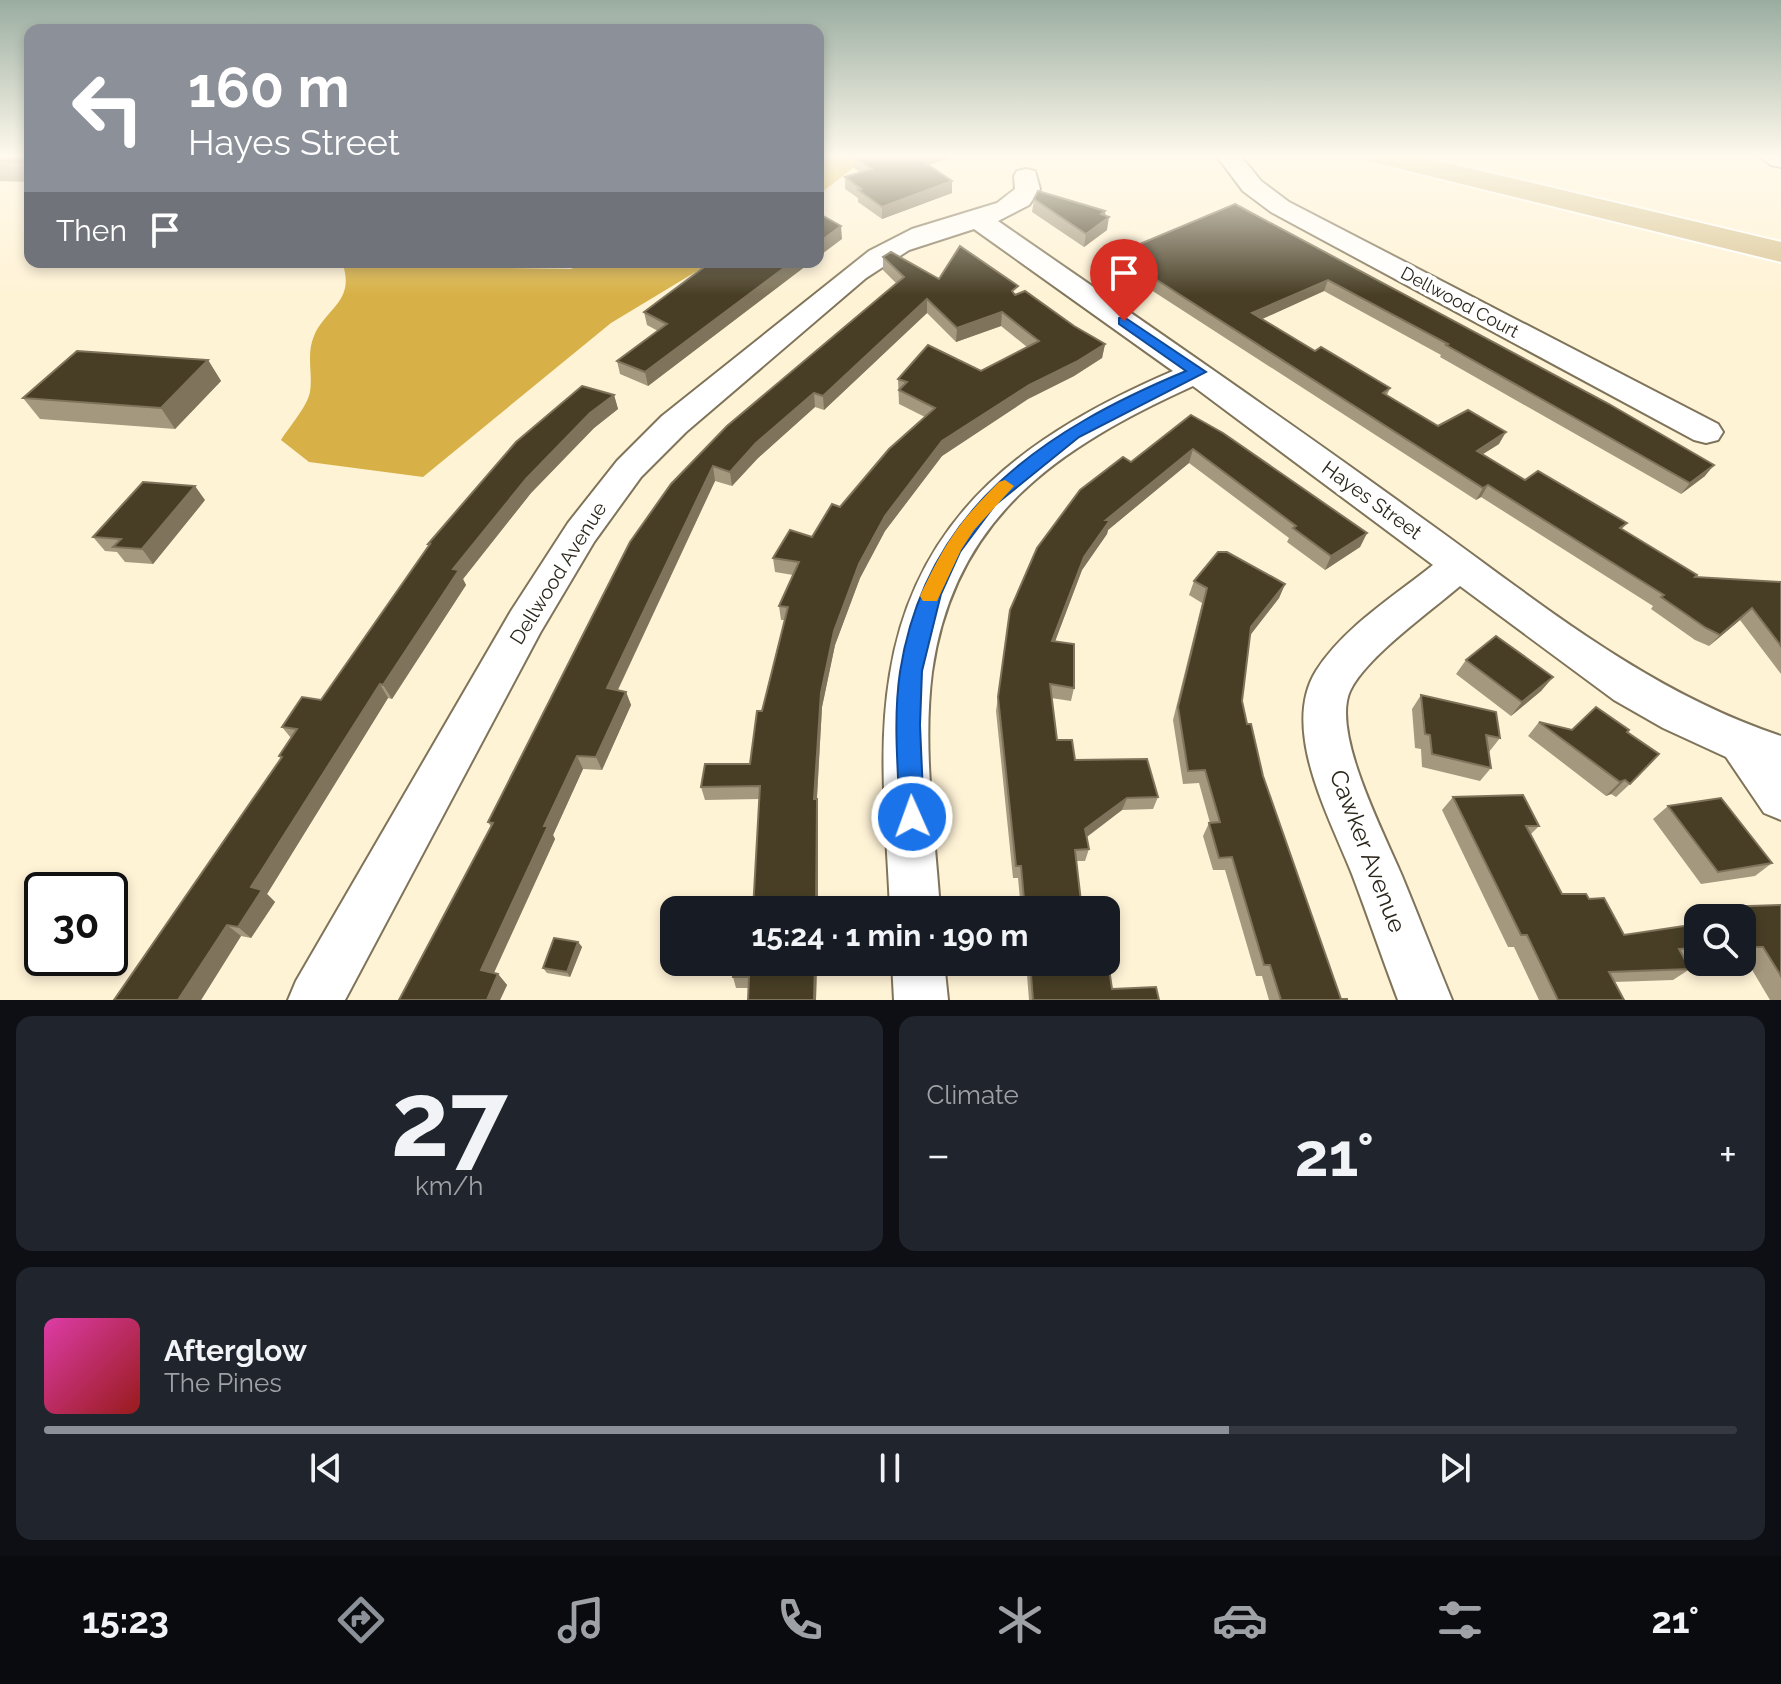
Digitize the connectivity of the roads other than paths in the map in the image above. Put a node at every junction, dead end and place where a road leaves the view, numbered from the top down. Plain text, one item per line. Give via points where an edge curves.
1 (1019, 202) edge
2 (1273, 202) edge
3 (1572, 202) edge
4 (1670, 202) edge
5 (977, 219) junction
6 (1781, 228) edge
7 (1781, 252) edge
8 (1198, 372) junction
9 (1706, 432) dead end
10 (1460, 564) junction
11 (1762, 750) edge
12 (1781, 798) edge
13 (914, 896) edge
14 (919, 976) edge
15 (315, 1000) edge
16 (921, 1000) edge
17 (1425, 1000) edge

1 - 5 street, Dellwood Avenue
2 - 9 street, Dellwood Court
3 - 7 main road
4 - 6 main road
5 - 8 street, Hayes Street
5 - 15 street, Dellwood Avenue via 916,237 872,262 631,467 563,558
8 - 10 street, Hayes Street
8 - 13 street via 1073,433 989,501 952,548 931,594 911,671
10 - 11 street, Hayes Street via 1629,687 1714,733
10 - 17 street, Cawker Avenue via 1374,637 1330,685 1325,699 1331,757 1345,801
11 - 12 street
14 - 16 street

